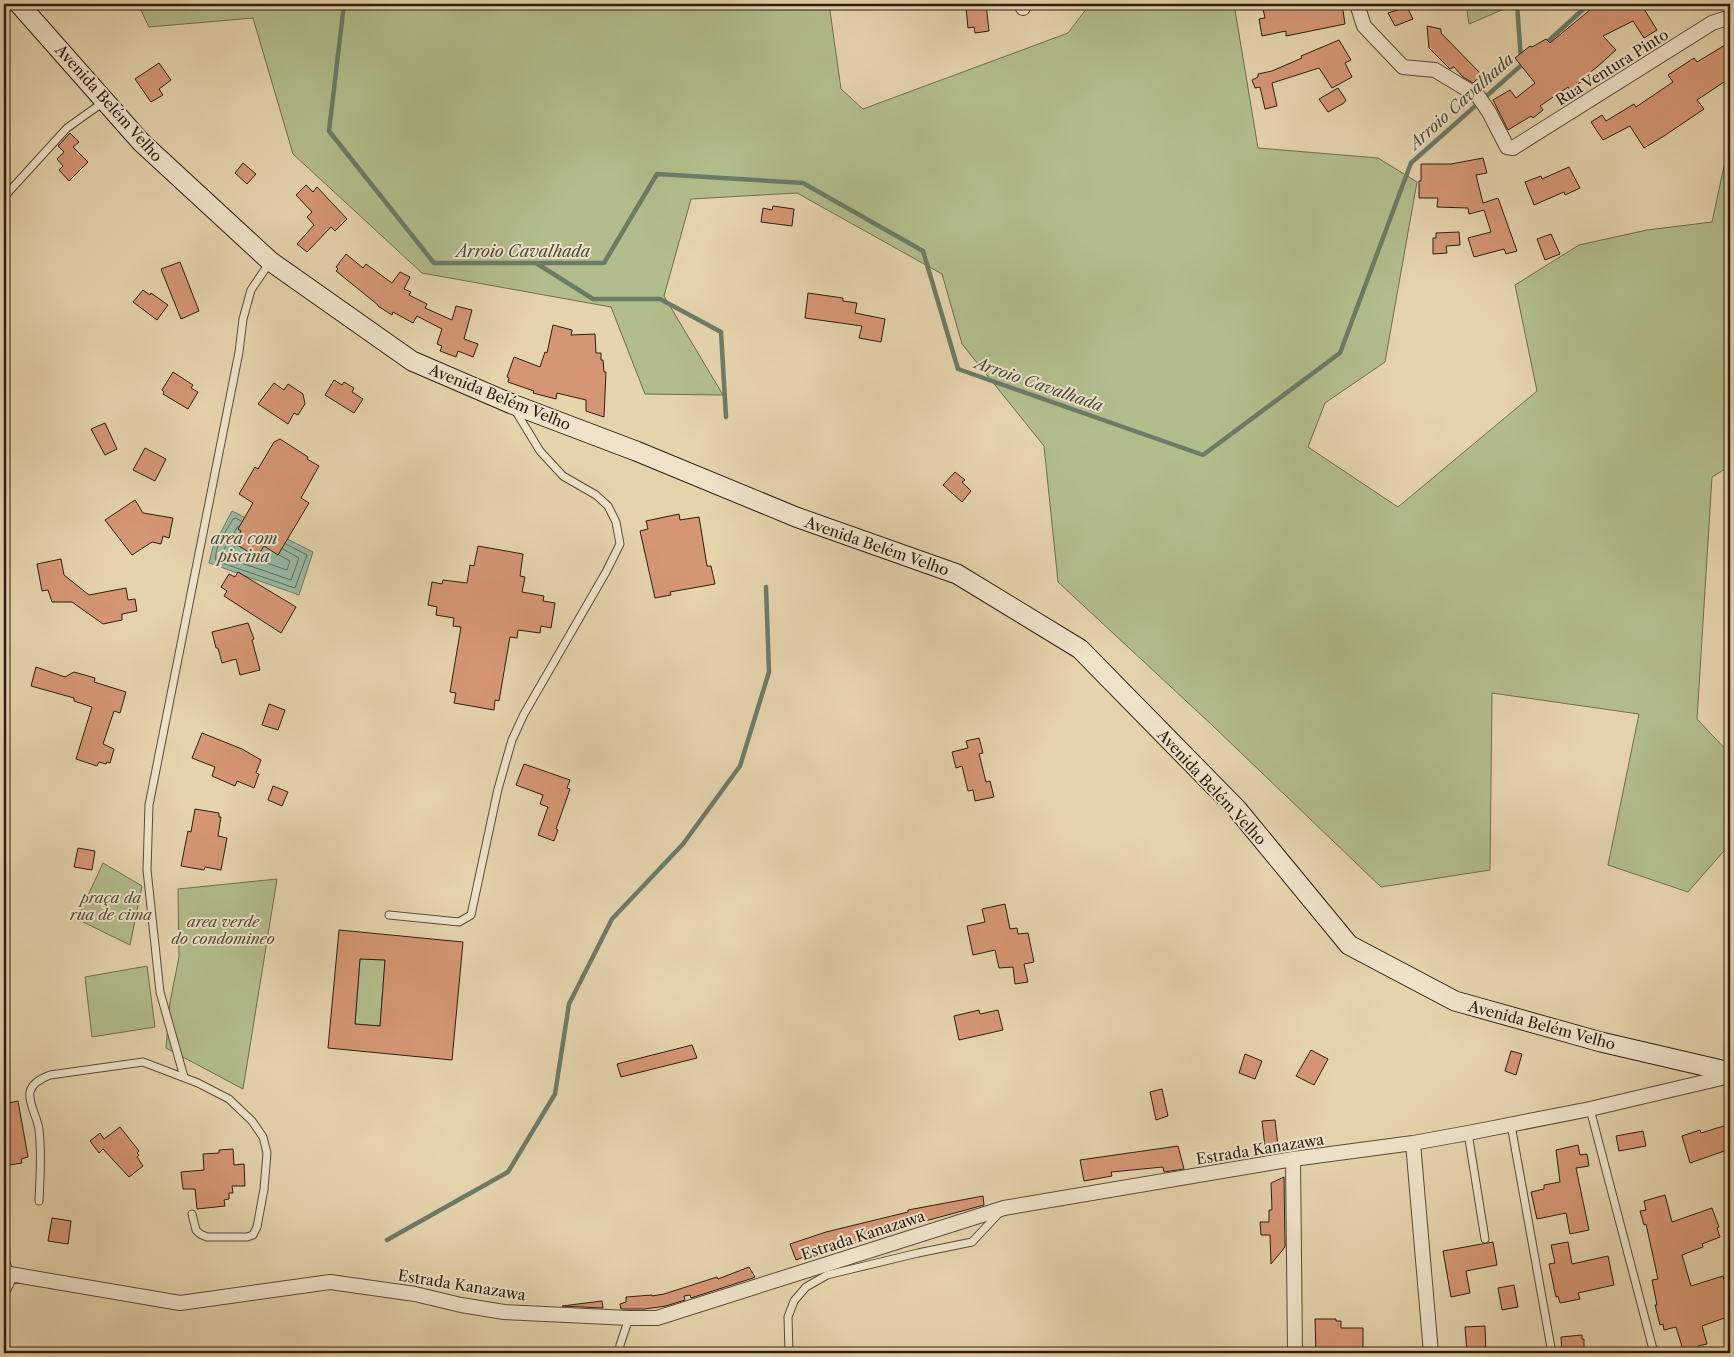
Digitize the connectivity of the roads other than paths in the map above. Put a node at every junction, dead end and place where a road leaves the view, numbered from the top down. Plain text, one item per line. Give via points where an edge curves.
1 (19, 4) edge
2 (1357, 4) edge
3 (1730, 20) edge
4 (105, 101) junction
5 (4, 197) edge
6 (270, 261) junction
7 (512, 404) junction
8 (389, 915) dead end
9 (1730, 1074) edge
10 (184, 1077) junction
11 (1590, 1109) junction
12 (1511, 1125) junction
13 (1468, 1133) junction
14 (1413, 1143) junction
15 (1293, 1159) junction
16 (39, 1201) dead end
17 (1004, 1208) junction
18 (192, 1214) dead end
19 (1485, 1239) dead end
20 (4, 1256) edge
21 (6, 1279) edge
22 (629, 1318) junction
23 (619, 1353) edge
24 (789, 1353) edge
25 (1295, 1353) edge
26 (1430, 1353) edge
27 (1552, 1353) edge
28 (1654, 1353) edge

1 - 4 main road, Avenida Belém Velho
2 - 3 street, Rua Ventura Pinto via 1364,26 1404,67 1435,70 1478,96 1507,147 1513,148 1712,23
4 - 5 lane via 68,128
4 - 6 main road, Avenida Belém Velho via 140,142
6 - 7 main road, Avenida Belém Velho via 412,361
6 - 10 lane via 251,290 243,319 148,805 147,870 160,992
7 - 8 lane via 540,451 563,476 608,506 616,522 620,544 512,740 471,915 459,922
7 - 9 main road, Avenida Belém Velho via 796,517 957,574 1080,649 1236,809 1349,945 1455,1001
9 - 11 street, Estrada Kanazawa
10 - 16 lane via 143,1062 41,1078 30,1094 41,1149
10 - 18 lane via 235,1105 263,1137 267,1153 264,1190 253,1235 208,1237 196,1230
11 - 12 street, Estrada Kanazawa
11 - 28 lane
12 - 13 street, Estrada Kanazawa
12 - 27 lane
13 - 14 street, Estrada Kanazawa
13 - 19 lane
14 - 15 street, Estrada Kanazawa
14 - 26 street
15 - 17 street, Estrada Kanazawa
15 - 25 street
17 - 22 street, Estrada Kanazawa via 657,1318
17 - 24 lane via 972,1242 828,1275 806,1287 794,1300 788,1317
20 - 21 lane
21 - 22 street, Estrada Kanazawa via 180,1303 330,1282 415,1294 504,1312
22 - 23 lane

